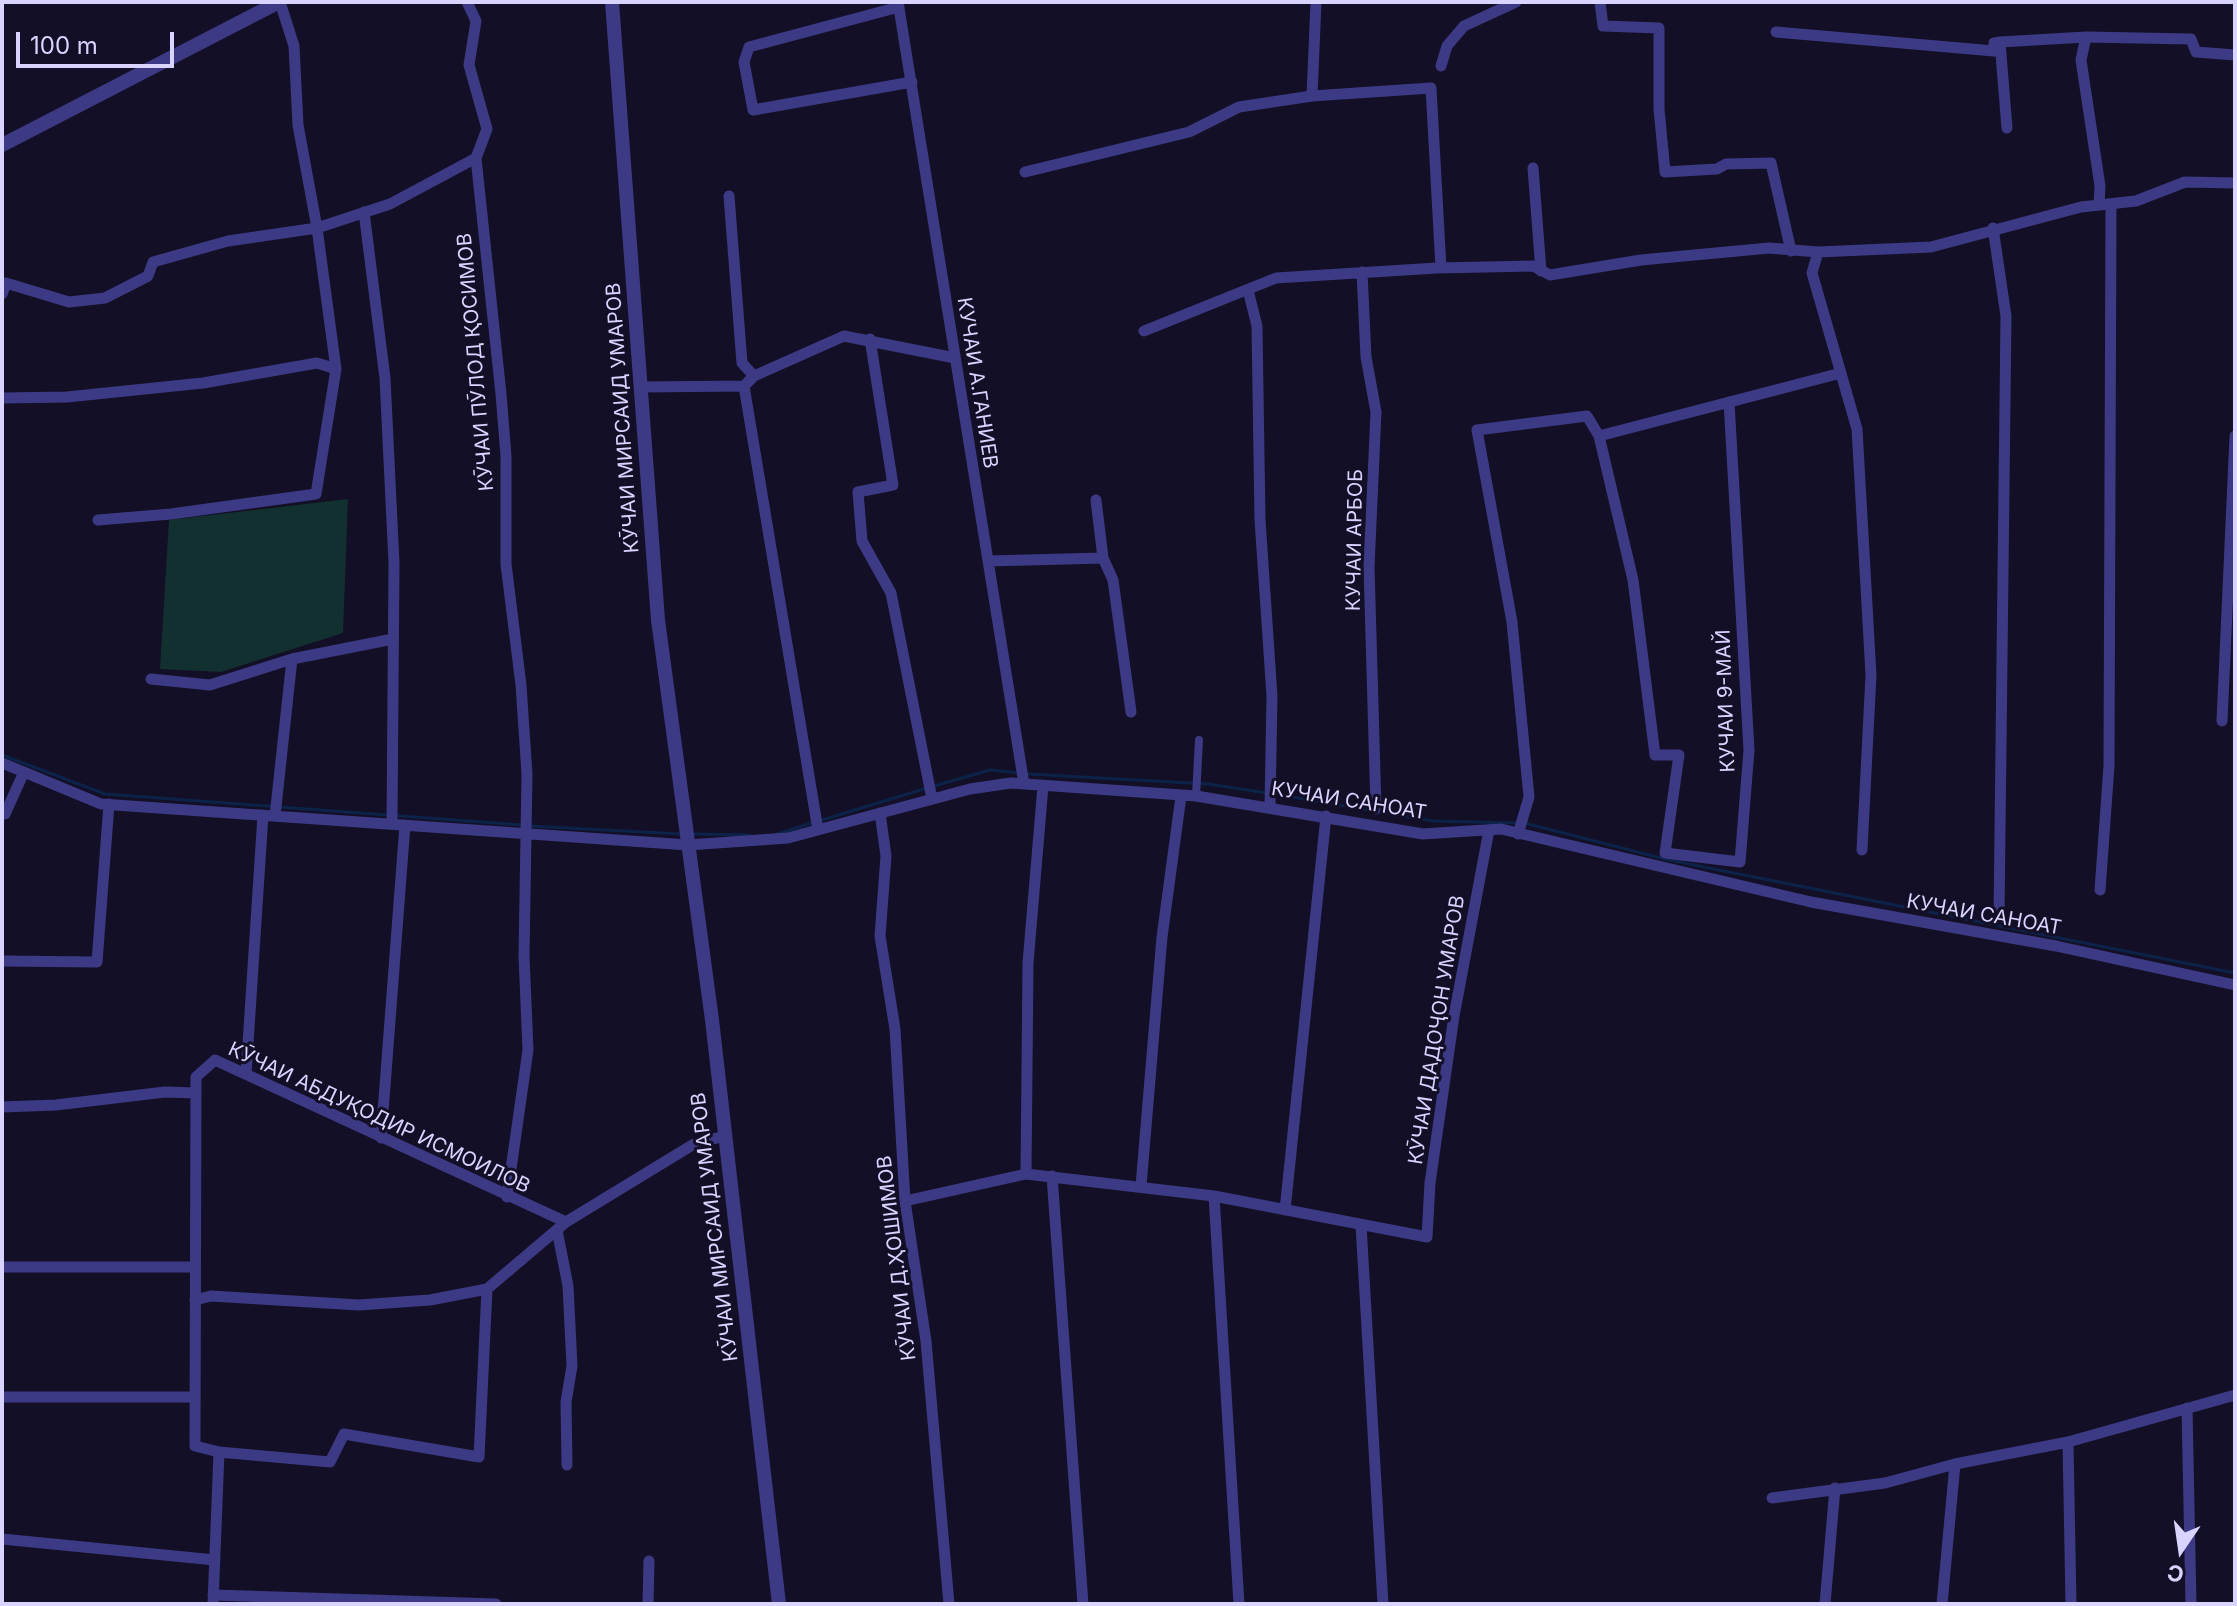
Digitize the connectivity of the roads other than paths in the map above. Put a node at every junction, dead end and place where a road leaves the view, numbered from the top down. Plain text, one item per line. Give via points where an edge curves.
1 (280, 2) edge
2 (467, 2) edge
3 (612, 2) edge
4 (1316, 2) edge
5 (1516, 2) edge
6 (1600, 2) edge
7 (899, 5) edge
8 (1776, 32) dead end
9 (2086, 37) junction
10 (2000, 42) junction
11 (2235, 55) edge
12 (1441, 66) dead end
13 (912, 82) junction
14 (1312, 96) junction
15 (2007, 128) dead end
16 (2, 145) edge
17 (476, 158) junction
18 (1533, 168) dead end
19 (1025, 172) dead end
20 (2235, 183) edge
21 (729, 196) dead end
22 (2105, 204) junction
23 (364, 212) junction
24 (317, 228) junction
25 (1993, 228) junction
26 (1791, 251) junction
27 (1818, 252) junction
28 (1441, 268) junction
29 (1541, 271) junction
30 (1362, 272) junction
31 (1248, 290) junction
32 (2, 294) edge
33 (1144, 331) dead end
34 (870, 339) junction
35 (955, 358) junction
36 (336, 369) junction
37 (1841, 373) junction
38 (754, 376) junction
39 (744, 386) junction
40 (641, 387) junction
41 (2, 398) edge
42 (1729, 402) junction
43 (1599, 436) junction
44 (2235, 436) edge
45 (1096, 500) dead end
46 (98, 520) dead end
47 (1103, 558) junction
48 (988, 561) junction
49 (393, 639) junction
50 (292, 659) junction
51 (151, 679) dead end
52 (1131, 712) dead end
53 (2222, 721) dead end
54 (1199, 740) dead end
55 (2, 763) edge
56 (24, 772) junction
57 (1023, 777) junction
58 (1043, 786) junction
59 (1196, 788) junction
60 (931, 791) junction
61 (1181, 796) junction
62 (1270, 798) junction
63 (109, 804) junction
64 (1376, 809) dead end
65 (880, 813) junction
66 (2, 814) edge
67 (269, 816) junction
68 (1326, 816) junction
69 (392, 819) junction
70 (405, 825) junction
71 (817, 825) junction
72 (1520, 827) junction
73 (527, 829) junction
74 (1489, 830) junction
75 (687, 838) junction
76 (1862, 850) dead end
77 (2100, 890) dead end
78 (1999, 917) dead end
79 (2, 961) edge
80 (2235, 985) edge
81 (246, 1074) junction
82 (196, 1093) junction
83 (2, 1107) edge
84 (725, 1136) junction
85 (381, 1138) junction
86 (1026, 1174) junction
87 (1052, 1176) junction
88 (1141, 1186) junction
89 (1214, 1196) junction
90 (507, 1197) junction
91 (905, 1201) junction
92 (1285, 1210) junction
93 (1361, 1225) junction
94 (562, 1226) junction
95 (2, 1267) edge
96 (195, 1267) junction
97 (487, 1289) junction
98 (195, 1300) junction
99 (2235, 1395) edge
100 (2, 1397) edge
101 (195, 1397) junction
102 (2187, 1408) junction
103 (2068, 1442) junction
104 (219, 1452) junction
105 (1955, 1464) junction
106 (567, 1465) dead end
107 (1835, 1488) junction
108 (1772, 1498) dead end
109 (2, 1539) edge
110 (215, 1560) junction
111 (649, 1561) dead end
112 (213, 1600) edge
113 (496, 1604) edge
114 (648, 1604) edge
115 (779, 1604) edge
116 (949, 1604) edge
117 (1083, 1604) edge
118 (1239, 1604) edge
119 (1383, 1604) edge
120 (1825, 1604) edge
121 (1942, 1604) edge
122 (2071, 1604) edge
123 (2191, 1604) edge

1 - 16 street
1 - 24 street via 294,46 298,125
2 - 17 street, КӮЧАИ ПӮЛОД ҚОСИМОВ via 476,21 469,65 487,129
3 - 40 street, КӮЧАИ МИРСАИД УМАРОВ
4 - 14 street
5 - 12 street via 1464,26 1447,46
6 - 26 street via 1603,26 1659,28 1665,172 1771,163
7 - 13 street, КУЧАИ А.ГАНИЕВ
7 - 13 street via 749,47 744,62 753,110
8 - 10 street via 1994,51 1994,43
9 - 10 street
9 - 11 street via 2191,39 2196,52
9 - 22 street via 2081,60
10 - 15 street
13 - 35 street, КУЧАИ А.ГАНИЕВ
14 - 19 street via 1239,107 1189,132
14 - 28 street via 1431,88
17 - 23 street via 390,204
17 - 73 street, КӮЧАИ ПӮЛОД ҚОСИМОВ via 506,456 506,564 521,685
18 - 29 street
20 - 22 street via 2185,182 2136,201
21 - 38 street via 742,363
22 - 25 street
22 - 77 street via 2109,766
23 - 24 street
23 - 49 street via 385,378
24 - 32 street via 228,241 153,262 148,276 105,298 69,302 6,283
24 - 36 street
25 - 27 street via 1931,247
25 - 78 street via 2006,316
26 - 27 street
26 - 29 street via 1769,248 1550,275
27 - 37 street via 1812,273
28 - 29 street via 1533,266
28 - 30 street
30 - 31 street via 1276,278
30 - 64 street, КУЧАИ АРБОБ via 1366,357 1376,412 1369,567
31 - 33 street
31 - 62 street via 1257,326 1260,520 1272,696
34 - 35 street
34 - 38 street via 844,336
34 - 60 street via 893,485 858,492 862,541 891,593
35 - 48 street, КУЧАИ А.ГАНИЕВ
36 - 41 street via 317,363 203,383
36 - 46 street via 316,494
37 - 42 street
37 - 76 street via 1857,429 1871,675
38 - 39 street
39 - 40 street
39 - 71 street
40 - 75 street, КӮЧАИ МИРСАИД УМАРОВ via 658,620
42 - 43 street
42 - 43 street, КУЧАИ 9-МАЙ via 1749,750 1740,862 1665,853 1679,755 1655,755 1633,580
43 - 72 street via 1587,416 1477,430 1512,622 1529,797
44 - 53 street
45 - 47 street
47 - 48 street
47 - 52 street via 1113,580
48 - 57 street, КУЧАИ А.ГАНИЕВ
49 - 50 street
49 - 69 street
50 - 51 street via 210,685
50 - 67 street
54 - 59 street
55 - 56 street, КУЧАИ САНОАТ
56 - 63 street, КУЧАИ САНОАТ
56 - 66 street
57 - 58 street, КУЧАИ САНОАТ
57 - 60 street, КУЧАИ САНОАТ
58 - 61 street, КУЧАИ САНОАТ
58 - 86 street via 1028,963
59 - 61 street, КУЧАИ САНОАТ
59 - 62 street, КУЧАИ САНОАТ
60 - 65 street, КУЧАИ САНОАТ
61 - 88 street via 1162,937
62 - 68 street, КУЧАИ САНОАТ
63 - 67 street, КУЧАИ САНОАТ
63 - 79 street via 97,962
65 - 71 street, КУЧАИ САНОАТ
65 - 91 street, КӮЧАИ Д.ҲОШИМОВ via 886,856 880,936 895,1029
67 - 69 street, КУЧАИ САНОАТ
67 - 81 street
68 - 74 street, КУЧАИ САНОАТ via 1423,834
68 - 92 street
69 - 70 street, КУЧАИ САНОАТ
70 - 73 street, КУЧАИ САНОАТ
70 - 85 street
71 - 75 street, КУЧАИ САНОАТ via 788,838
72 - 74 street, КУЧАИ САНОАТ
72 - 80 street, КУЧАИ САНОАТ via 1811,902
73 - 75 street, КУЧАИ САНОАТ
73 - 90 street, КӮЧАИ ПӮЛОД ҚОСИМОВ via 528,1050
74 - 93 street, КӮЧАИ ДАДОҶОН УМАРОВ via 1454,1016 1427,1237
75 - 84 street, КӮЧАИ МИРСАИД УМАРОВ
81 - 82 street, КӮЧАИ АБДУҚОДИР ИСМОИЛОВ via 215,1060 196,1077
81 - 85 street, КӮЧАИ АБДУҚОДИР ИСМОИЛОВ
82 - 83 street
82 - 96 street, КӮЧАИ АБДУҚОДИР ИСМОИЛОВ
84 - 94 street via 694,1144
84 - 115 street, КӮЧАИ МИРСАИД УМАРОВ
85 - 90 street, КӮЧАИ АБДУҚОДИР ИСМОИЛОВ
86 - 87 street
86 - 91 street
87 - 88 street
87 - 117 street
88 - 89 street
89 - 92 street
89 - 118 street
90 - 94 street, КӮЧАИ АБДУҚОДИР ИСМОИЛОВ
91 - 116 street, КӮЧАИ Д.ҲОШИМОВ via 926,1341
92 - 93 street
93 - 119 street
94 - 97 street
94 - 106 street via 572,1366 566,1402
95 - 96 street
96 - 98 street, КӮЧАИ АБДУҚОДИР ИСМОИЛОВ
97 - 98 street via 359,1305 211,1296
97 - 104 street via 479,1457 344,1434 330,1462
98 - 101 street, КӮЧАИ АБДУҚОДИР ИСМОИЛОВ
99 - 102 street
100 - 101 street
101 - 104 street, КӮЧАИ АБДУҚОДИР ИСМОИЛОВ via 195,1446
102 - 103 street
102 - 123 street
103 - 105 street
103 - 122 street
104 - 110 street
105 - 107 street via 1885,1483
105 - 121 street
107 - 108 street
107 - 120 street
109 - 110 street
110 - 112 street
111 - 114 street
112 - 113 street

